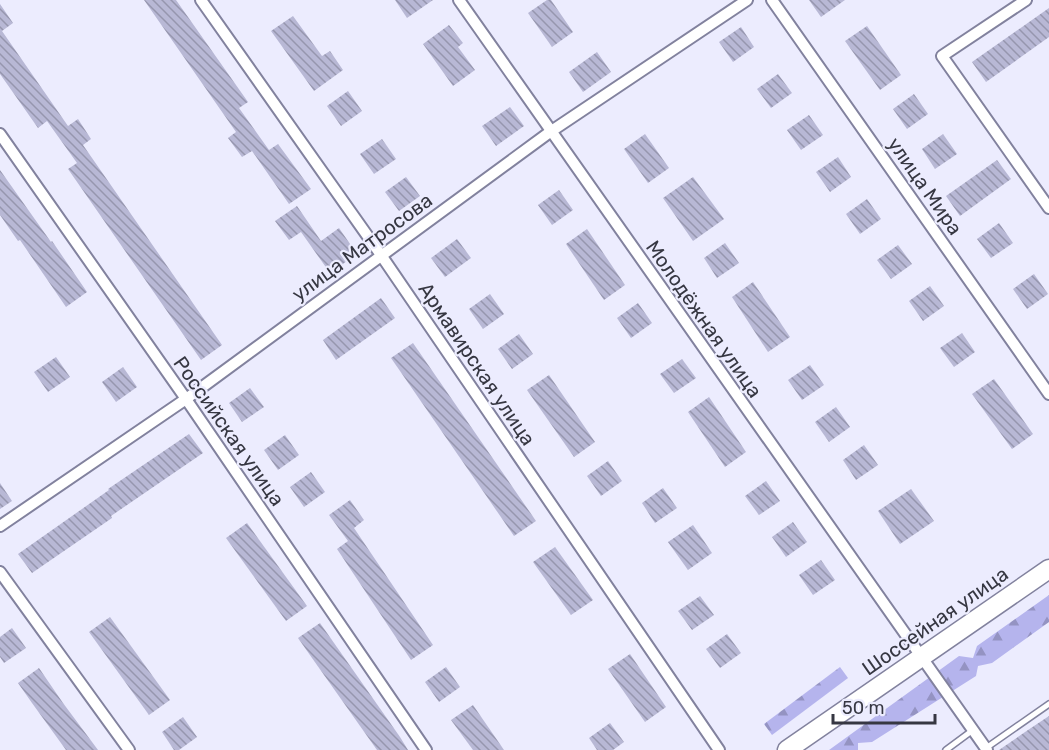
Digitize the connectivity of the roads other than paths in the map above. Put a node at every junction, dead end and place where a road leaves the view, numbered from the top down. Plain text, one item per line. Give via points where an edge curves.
1 (201, 0) edge
2 (459, 0) edge
3 (747, 0) edge
4 (772, 0) edge
5 (1026, 0) edge
6 (550, 132) junction
7 (0, 134) edge
8 (1049, 208) edge
9 (381, 255) junction
10 (1049, 394) edge
11 (186, 399) junction
12 (0, 526) edge
13 (1049, 569) edge
14 (0, 572) edge
15 (922, 657) junction
16 (1049, 704) edge
17 (973, 730) junction
18 (986, 749) edge
19 (129, 750) edge
20 (426, 750) edge
21 (719, 750) edge
22 (787, 750) edge
23 (946, 750) edge

1 - 9 street, Армавирская улица
2 - 6 street, Молодёжная улица
3 - 6 street, улица Матросова
4 - 10 street, улица Мира
5 - 8 street via 942,56
6 - 9 street, улица Матросова
6 - 15 street, Молодёжная улица
7 - 11 street, Российская улица
9 - 11 street, улица Матросова
9 - 21 street, Армавирская улица
11 - 12 street, улица Матросова
11 - 20 street, Российская улица
13 - 15 main road, Шоссейная улица
14 - 19 street
15 - 17 street, Молодёжная улица
15 - 22 main road, Шоссейная улица
16 - 18 lane
17 - 18 street, Молодёжная улица
17 - 23 lane

